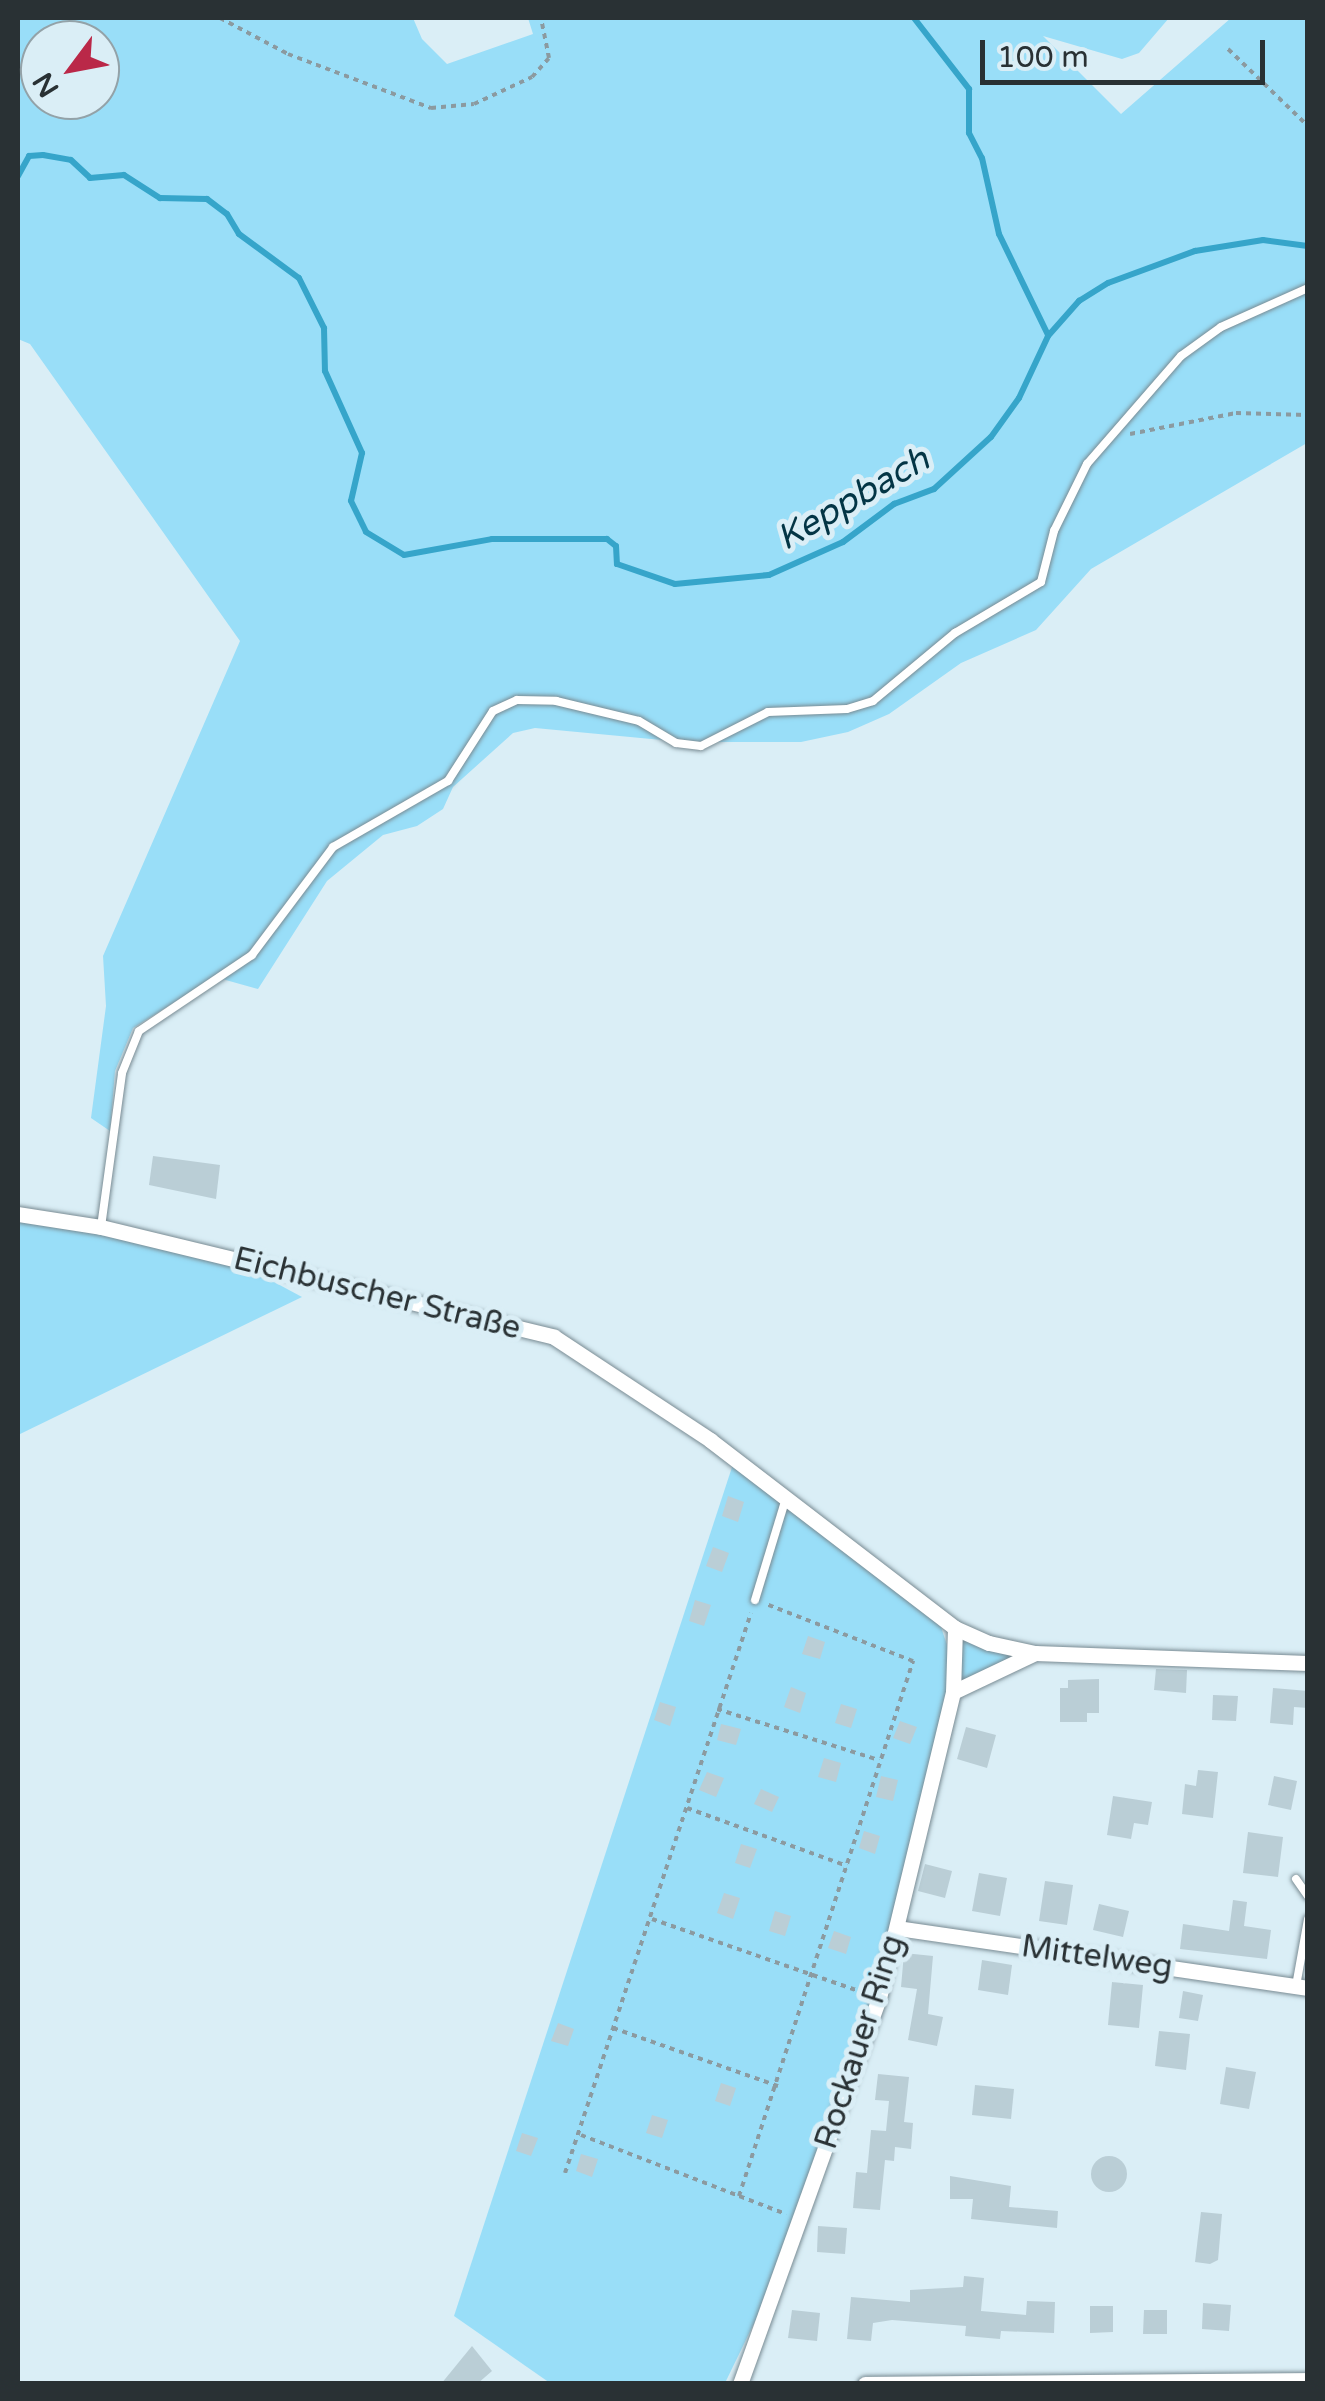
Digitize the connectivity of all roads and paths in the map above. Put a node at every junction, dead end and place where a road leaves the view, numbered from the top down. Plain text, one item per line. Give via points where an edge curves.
1 (220, 18) edge
2 (541, 18) edge
3 (1228, 49) dead end
4 (1308, 126) edge
5 (1308, 288) edge
6 (1308, 415) edge
7 (1111, 438) junction
8 (18, 1214) edge
9 (102, 1227) junction
10 (786, 1496) junction
11 (755, 1600) junction
12 (955, 1628) junction
13 (1036, 1653) junction
14 (1308, 1664) edge
15 (953, 1692) junction
16 (717, 1709) junction
17 (880, 1760) junction
18 (687, 1808) junction
19 (848, 1866) junction
20 (1296, 1878) dead end
21 (1308, 1896) edge
22 (652, 1919) junction
23 (1308, 1919) edge
24 (897, 1928) junction
25 (811, 1978) junction
26 (1302, 1987) edge
27 (879, 1998) junction
28 (613, 2028) junction
29 (778, 2086) junction
30 (580, 2135) junction
31 (566, 2173) dead end
32 (739, 2196) junction
33 (801, 2220) junction
34 (1308, 2380) edge
35 (1182, 2381) edge
36 (740, 2384) edge
37 (865, 2384) edge

1 - 2 path via 288,54 431,108 474,104 532,77 549,58
3 - 4 path
5 - 7 lane via 1221,327 1182,356
6 - 7 path via 1236,413
7 - 9 lane via 1087,464 1054,532 1040,582 955,633 873,701 847,709 768,712 700,746 676,743 638,721 556,701 518,700 493,711 448,782 334,847 252,956 139,1031 122,1074
8 - 9 street, Eichbuscher Straße
9 - 10 street, Eichbuscher Straße via 554,1337
10 - 11 lane
10 - 12 street
11 - 16 path
11 - 17 path via 913,1660
12 - 13 street
12 - 15 street, Rockauer Ring
13 - 14 street
13 - 15 street
15 - 24 street, Rockauer Ring
16 - 17 path
16 - 18 path
17 - 19 path
18 - 19 path
18 - 22 path
19 - 25 path
20 - 21 lane
22 - 25 path
22 - 28 path
23 - 26 lane, Mittelweg
24 - 26 street, Mittelweg
24 - 27 street, Rockauer Ring
25 - 27 path
25 - 29 path
27 - 33 street, Rockauer Ring
28 - 29 path
28 - 30 path
29 - 32 path
30 - 31 path
30 - 32 path
32 - 33 path
33 - 36 street, Rockauer Ring
34 - 35 street
35 - 37 street

